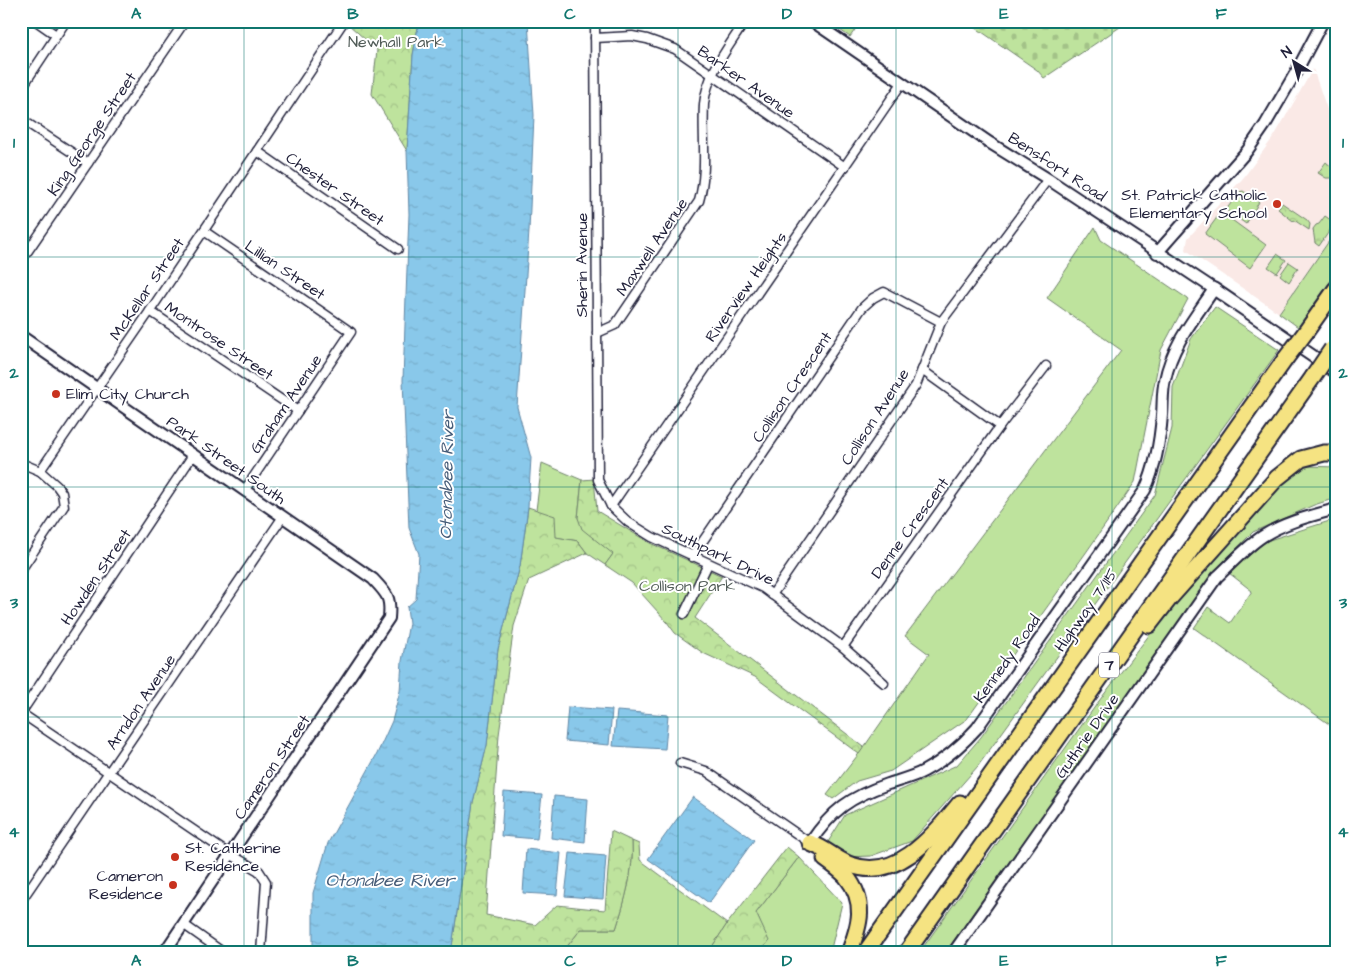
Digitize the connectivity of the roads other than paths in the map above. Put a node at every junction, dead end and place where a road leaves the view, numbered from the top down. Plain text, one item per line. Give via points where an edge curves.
1 (36, 21) edge
2 (66, 21) edge
3 (184, 21) edge
4 (344, 21) edge
5 (595, 21) edge
6 (745, 21) edge
7 (812, 21) edge
8 (1323, 21) edge
9 (56, 35) junction
10 (595, 38) junction
11 (711, 76) junction
12 (902, 84) junction
13 (21, 89) edge
14 (21, 119) edge
15 (257, 151) junction
16 (88, 163) junction
17 (846, 167) junction
18 (1048, 179) junction
19 (204, 231) junction
20 (398, 249) dead end
21 (1157, 252) junction
22 (21, 261) edge
23 (1214, 289) junction
24 (1336, 289) edge
25 (150, 311) junction
26 (941, 322) junction
27 (351, 332) joint
28 (597, 333) junction
29 (21, 336) edge
30 (1334, 346) edge
31 (1046, 366) dead end
32 (922, 370) junction
33 (1336, 372) edge
34 (97, 388) junction
35 (298, 411) junction
36 (1000, 426) junction
37 (1336, 453) edge
38 (193, 455) junction
39 (21, 464) edge
40 (40, 471) junction
41 (244, 491) junction
42 (611, 506) junction
43 (1336, 509) edge
44 (282, 518) junction
45 (692, 557) junction
46 (708, 564) junction
47 (21, 570) edge
48 (387, 593) joint
49 (772, 595) junction
50 (684, 614) dead end
51 (843, 647) junction
52 (884, 683) dead end
53 (1094, 687) junction
54 (1050, 691) junction
55 (21, 713) edge
56 (680, 763) dead end
57 (109, 772) junction
58 (810, 843) junction
59 (231, 855) junction
60 (21, 901) edge
61 (183, 924) junction
62 (164, 953) edge
63 (224, 953) edge
64 (261, 953) edge
65 (849, 953) edge
66 (865, 953) edge
67 (906, 953) edge
68 (953, 953) edge

1 - 9 street
2 - 9 street
3 - 16 street, King George Street
4 - 15 street, McKellar Street
5 - 10 street, Sherin Avenue
6 - 11 street, Maxwell Avenue
7 - 12 street, Bensfort Road
8 - 21 street via 1247,151
9 - 13 street
10 - 11 street, Barker Avenue via 647,38 675,49
10 - 28 street, Sherin Avenue
11 - 17 street, Barker Avenue
11 - 28 street, Maxwell Avenue via 704,102 704,183 700,201 615,325
12 - 17 street, Riverview Heights
12 - 18 street, Bensfort Road
14 - 16 street
15 - 19 street, McKellar Street
15 - 20 street, Chester Street
16 - 22 street, King George Street
17 - 42 street, Riverview Heights
18 - 21 street, Bensfort Road
18 - 26 street, Collison Avenue
19 - 25 street, McKellar Street
19 - 27 street, Lillian Street
21 - 23 street, Bensfort Road
23 - 33 main road, Bensfort Road
23 - 58 street, Kennedy Road via 1180,338 1168,366 1159,446 1145,490 977,728 938,764 863,794 840,807
24 - 54 highway, Highway 7/115 / 7, bridge
25 - 34 street, McKellar Street
25 - 35 street, Montrose Street
26 - 32 street, Collison Avenue
26 - 45 street, Collison Crescent via 884,292 862,308
27 - 35 street, Graham Avenue
28 - 42 street, Sherin Avenue via 598,480
29 - 34 street, Park Street South
30 - 53 highway, 7, bridge
31 - 36 street, Denne Crescent
32 - 36 street
32 - 49 street, Collison Avenue via 916,384
34 - 38 street, Park Street South
34 - 40 street, McKellar Street
35 - 41 street, Graham Avenue
36 - 51 street, Denne Crescent
37 - 53 highway via 1324,452 1302,459 1277,478 1170,598 1119,664
38 - 41 street, Park Street South
38 - 55 street, Howden Street
39 - 40 street
40 - 47 street via 62,493 64,506
41 - 44 street, Park Street South
42 - 45 street, Southpark Drive via 628,522
43 - 68 street, Guthrie Drive via 1296,521 1263,536 1217,577
44 - 48 street, Park Street South
44 - 57 street, Arndon Avenue
45 - 46 street, Southpark Drive
46 - 49 street, Southpark Drive
46 - 50 street
48 - 59 street, Cameron Street via 390,618
49 - 51 street, Southpark Drive
51 - 52 street, Southpark Drive
53 - 67 highway, 7
54 - 58 highway via 935,834 913,853 889,865 861,868
54 - 66 highway, Highway 7/115 / 7
55 - 57 street
56 - 58 street via 706,771
57 - 59 street
57 - 60 street, Arndon Avenue
58 - 65 highway via 846,876 857,895 860,915
59 - 61 street, Cameron Street
59 - 64 street via 258,871 266,882
61 - 62 street, Cameron Street
61 - 63 street

